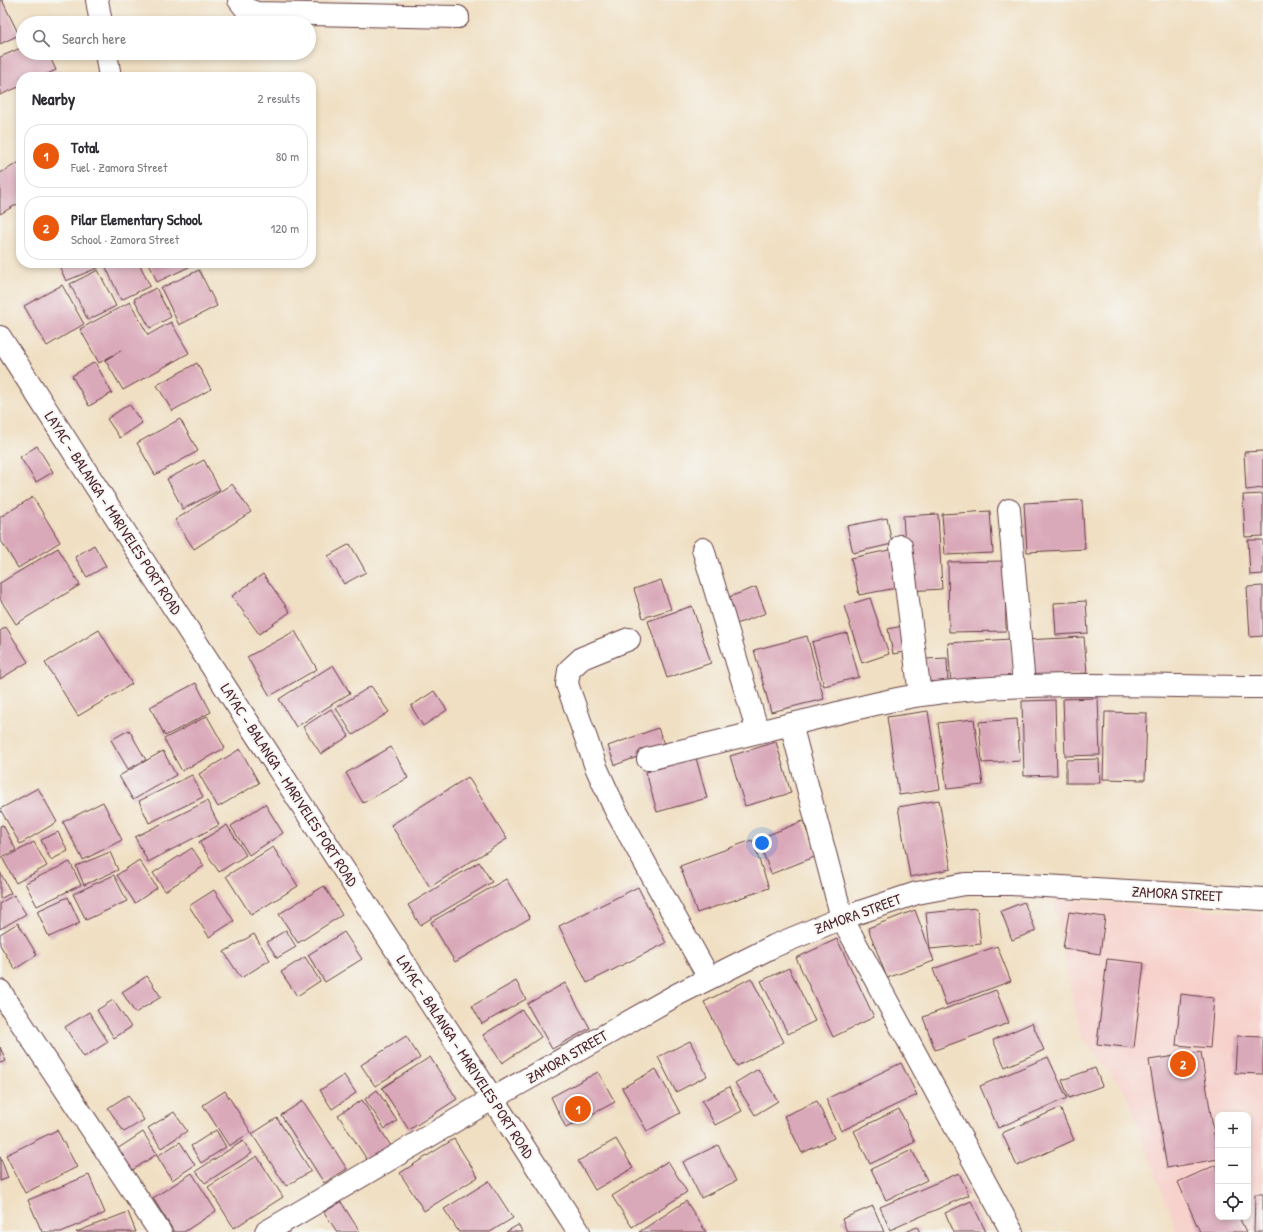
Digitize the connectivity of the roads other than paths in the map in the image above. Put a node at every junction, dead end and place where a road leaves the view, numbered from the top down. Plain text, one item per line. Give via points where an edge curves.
1 (97, 0) edge
2 (239, 0) edge
3 (100, 16) edge
4 (458, 17) dead end
5 (107, 60) edge
6 (109, 72) edge
7 (0, 337) edge
8 (1010, 510) dead end
9 (901, 546) dead end
10 (702, 549) dead end
11 (629, 639) dead end
12 (1024, 686) junction
13 (1263, 688) edge
14 (920, 695) junction
15 (791, 724) junction
16 (758, 732) junction
17 (648, 759) dead end
18 (1263, 899) edge
19 (842, 918) junction
20 (709, 978) junction
21 (0, 990) edge
22 (492, 1099) junction
23 (160, 1232) edge
24 (266, 1232) edge
25 (579, 1232) edge
26 (1012, 1232) edge

1 - 3 street
2 - 4 street via 246,9 257,13
5 - 6 street
7 - 22 street, LAYAC – BALANGA – MARIVELES PORT ROAD
8 - 12 street
9 - 14 street
10 - 16 street
11 - 20 street via 582,658 569,670 567,684 596,767 616,811
12 - 13 street
12 - 14 street
14 - 15 street
15 - 16 street
15 - 19 street
16 - 17 street
18 - 19 street, ZAMORA STREET via 1011,884 965,884 917,893
19 - 20 street, ZAMORA STREET via 774,946
19 - 26 street
20 - 22 street, ZAMORA STREET
21 - 23 street
22 - 24 street, ZAMORA STREET
22 - 25 street, LAYAC – BALANGA – MARIVELES PORT ROAD

